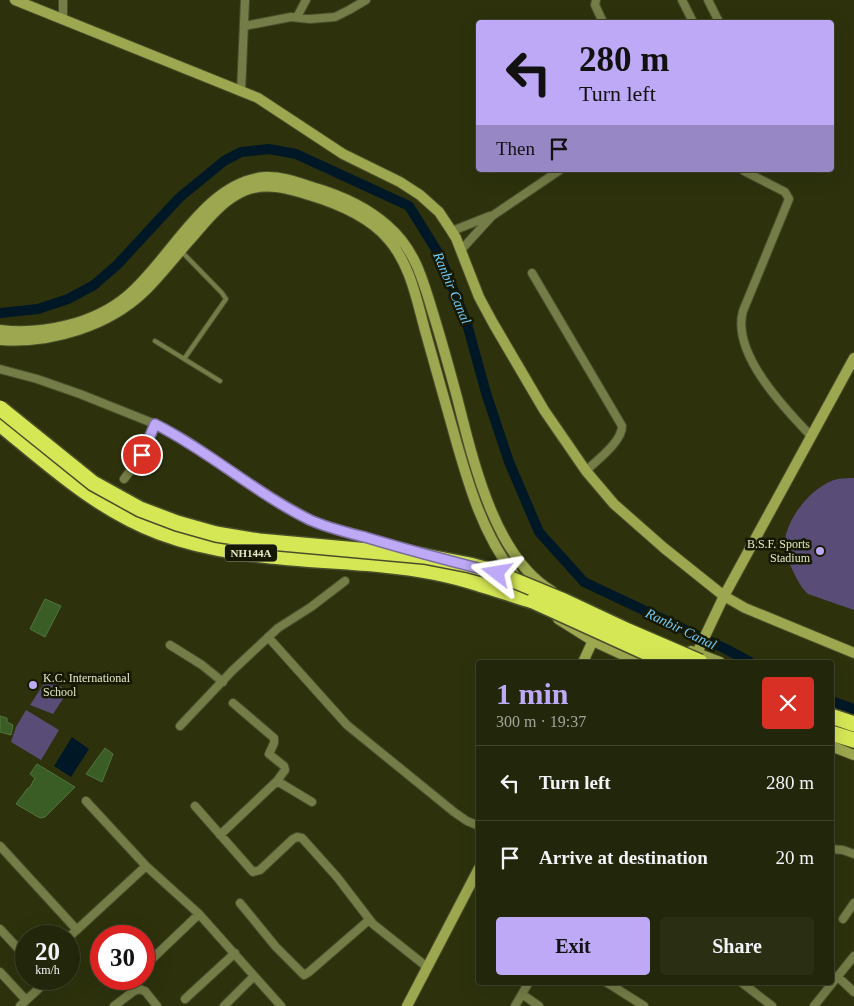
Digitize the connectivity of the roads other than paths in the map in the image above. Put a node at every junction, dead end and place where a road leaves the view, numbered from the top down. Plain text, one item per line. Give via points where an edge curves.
1 (15, 0) edge
2 (63, 0) edge
3 (245, 0) edge
4 (306, 0) edge
5 (366, 0) edge
6 (596, 0) edge
7 (682, 0) edge
8 (708, 0) edge
9 (298, 17) junction
10 (63, 20) junction
11 (602, 20) edge
12 (692, 20) edge
13 (718, 20) edge
14 (244, 26) junction
15 (241, 92) junction
16 (557, 172) edge
17 (746, 172) edge
18 (492, 216) junction
19 (452, 231) junction
20 (461, 250) junction
21 (180, 251) junction
22 (532, 273) dead end
23 (0, 330) edge
24 (0, 340) edge
25 (156, 341) dead end
26 (854, 358) edge
27 (184, 359) junction
28 (0, 369) edge
29 (220, 381) dead end
30 (0, 408) edge
31 (0, 424) edge
32 (155, 424) junction
33 (811, 436) junction
34 (586, 471) junction
35 (124, 479) dead end
36 (518, 579) junction
37 (344, 581) dead end
38 (553, 592) junction
39 (724, 596) junction
40 (608, 615) junction
41 (268, 637) junction
42 (593, 641) junction
43 (170, 645) dead end
44 (854, 653) edge
45 (699, 655) edge
46 (585, 660) edge
47 (634, 660) edge
48 (663, 660) edge
49 (714, 660) edge
50 (223, 682) junction
51 (233, 703) dead end
52 (834, 709) edge
53 (834, 717) edge
54 (854, 717) edge
55 (854, 724) edge
56 (180, 726) dead end
57 (834, 734) edge
58 (854, 740) edge
59 (834, 747) edge
60 (854, 754) edge
61 (277, 781) junction
62 (86, 801) dead end
63 (312, 802) dead end
64 (195, 806) dead end
65 (476, 825) edge
66 (220, 835) junction
67 (0, 846) edge
68 (834, 849) edge
69 (854, 854) edge
70 (146, 866) junction
71 (476, 874) edge
72 (854, 903) edge
73 (240, 904) dead end
74 (199, 914) junction
75 (843, 919) dead end
76 (369, 920) junction
77 (73, 925) edge
78 (80, 928) edge
79 (0, 929) edge
80 (15, 945) edge
81 (235, 953) junction
82 (155, 956) edge
83 (854, 956) edge
84 (427, 967) junction
85 (0, 972) edge
86 (254, 976) junction
87 (838, 977) junction
88 (834, 982) edge
89 (527, 985) edge
90 (611, 985) edge
91 (745, 985) edge
92 (756, 985) edge
93 (831, 985) edge
94 (37, 990) edge
95 (753, 991) junction
96 (854, 992) edge
97 (522, 994) junction
98 (185, 999) dead end
99 (23, 1003) edge
100 (114, 1006) edge
101 (157, 1006) edge
102 (224, 1006) edge
103 (281, 1006) edge
104 (407, 1006) edge
105 (515, 1006) edge
106 (539, 1006) edge
107 (644, 1006) edge
108 (772, 1006) edge
109 (814, 1006) edge

1 - 10 street
2 - 10 street
3 - 14 street
4 - 9 street
5 - 9 street via 335,17
6 - 11 street via 595,6
7 - 12 street
8 - 13 street
9 - 14 street
10 - 15 street
14 - 15 street
15 - 19 street via 258,98 343,154 410,188 439,212
16 - 18 street
17 - 33 street via 785,192 789,199 743,311 742,330 752,358 773,393
18 - 19 street
18 - 20 street
19 - 20 street
20 - 34 street via 492,323 544,410
21 - 24 street via 145,291 102,320 47,338
21 - 27 lane via 226,299
21 - 36 street via 225,202 261,187 314,196 368,222 384,234 410,277 472,495 489,535
22 - 34 street via 622,426 618,440
23 - 38 street via 48,329 82,320 114,306 146,278 214,199 252,180 286,179 357,204 390,227 412,254 433,314 488,503 505,539 520,561 530,574
25 - 27 lane
26 - 33 street
27 - 29 lane
28 - 32 street via 80,394
30 - 45 highway, NH144A, bridge via 93,483 140,509 177,523 259,541 424,556 470,565 564,601 628,632
31 - 48 highway, NH144A, bridge via 86,494 157,531 202,545 248,553 384,565 470,581 533,602
32 - 35 street via 142,455
32 - 36 street via 189,442 242,480 321,524
33 - 39 street
34 - 39 street via 614,504
36 - 38 street
36 - 42 street via 547,611
37 - 41 street
38 - 40 street
39 - 44 street via 745,608
39 - 45 street
40 - 42 street
40 - 45 street
41 - 50 street
41 - 65 street via 347,726 454,812
42 - 46 street
42 - 47 street
43 - 50 street
45 - 49 street
50 - 56 street
51 - 61 street via 274,738 269,755 285,770
52 - 54 street
53 - 55 highway
57 - 58 highway
59 - 60 street
61 - 63 street
61 - 66 street
62 - 70 street
64 - 66 street
66 - 76 street via 253,872 260,870 293,839 302,838
67 - 77 street
68 - 69 street
70 - 74 street
70 - 78 street
71 - 84 street
72 - 75 street
73 - 76 street via 304,974
74 - 81 street
74 - 82 street
76 - 84 street
79 - 80 street
81 - 86 street
81 - 98 street
83 - 87 street
84 - 104 street
85 - 99 street
86 - 102 street
86 - 103 street
87 - 88 street
87 - 96 street
89 - 97 street
90 - 107 street
91 - 95 street
92 - 95 street
93 - 109 street
94 - 99 street
95 - 108 street
97 - 105 street
97 - 106 street
100 - 101 street via 139,989 145,991

